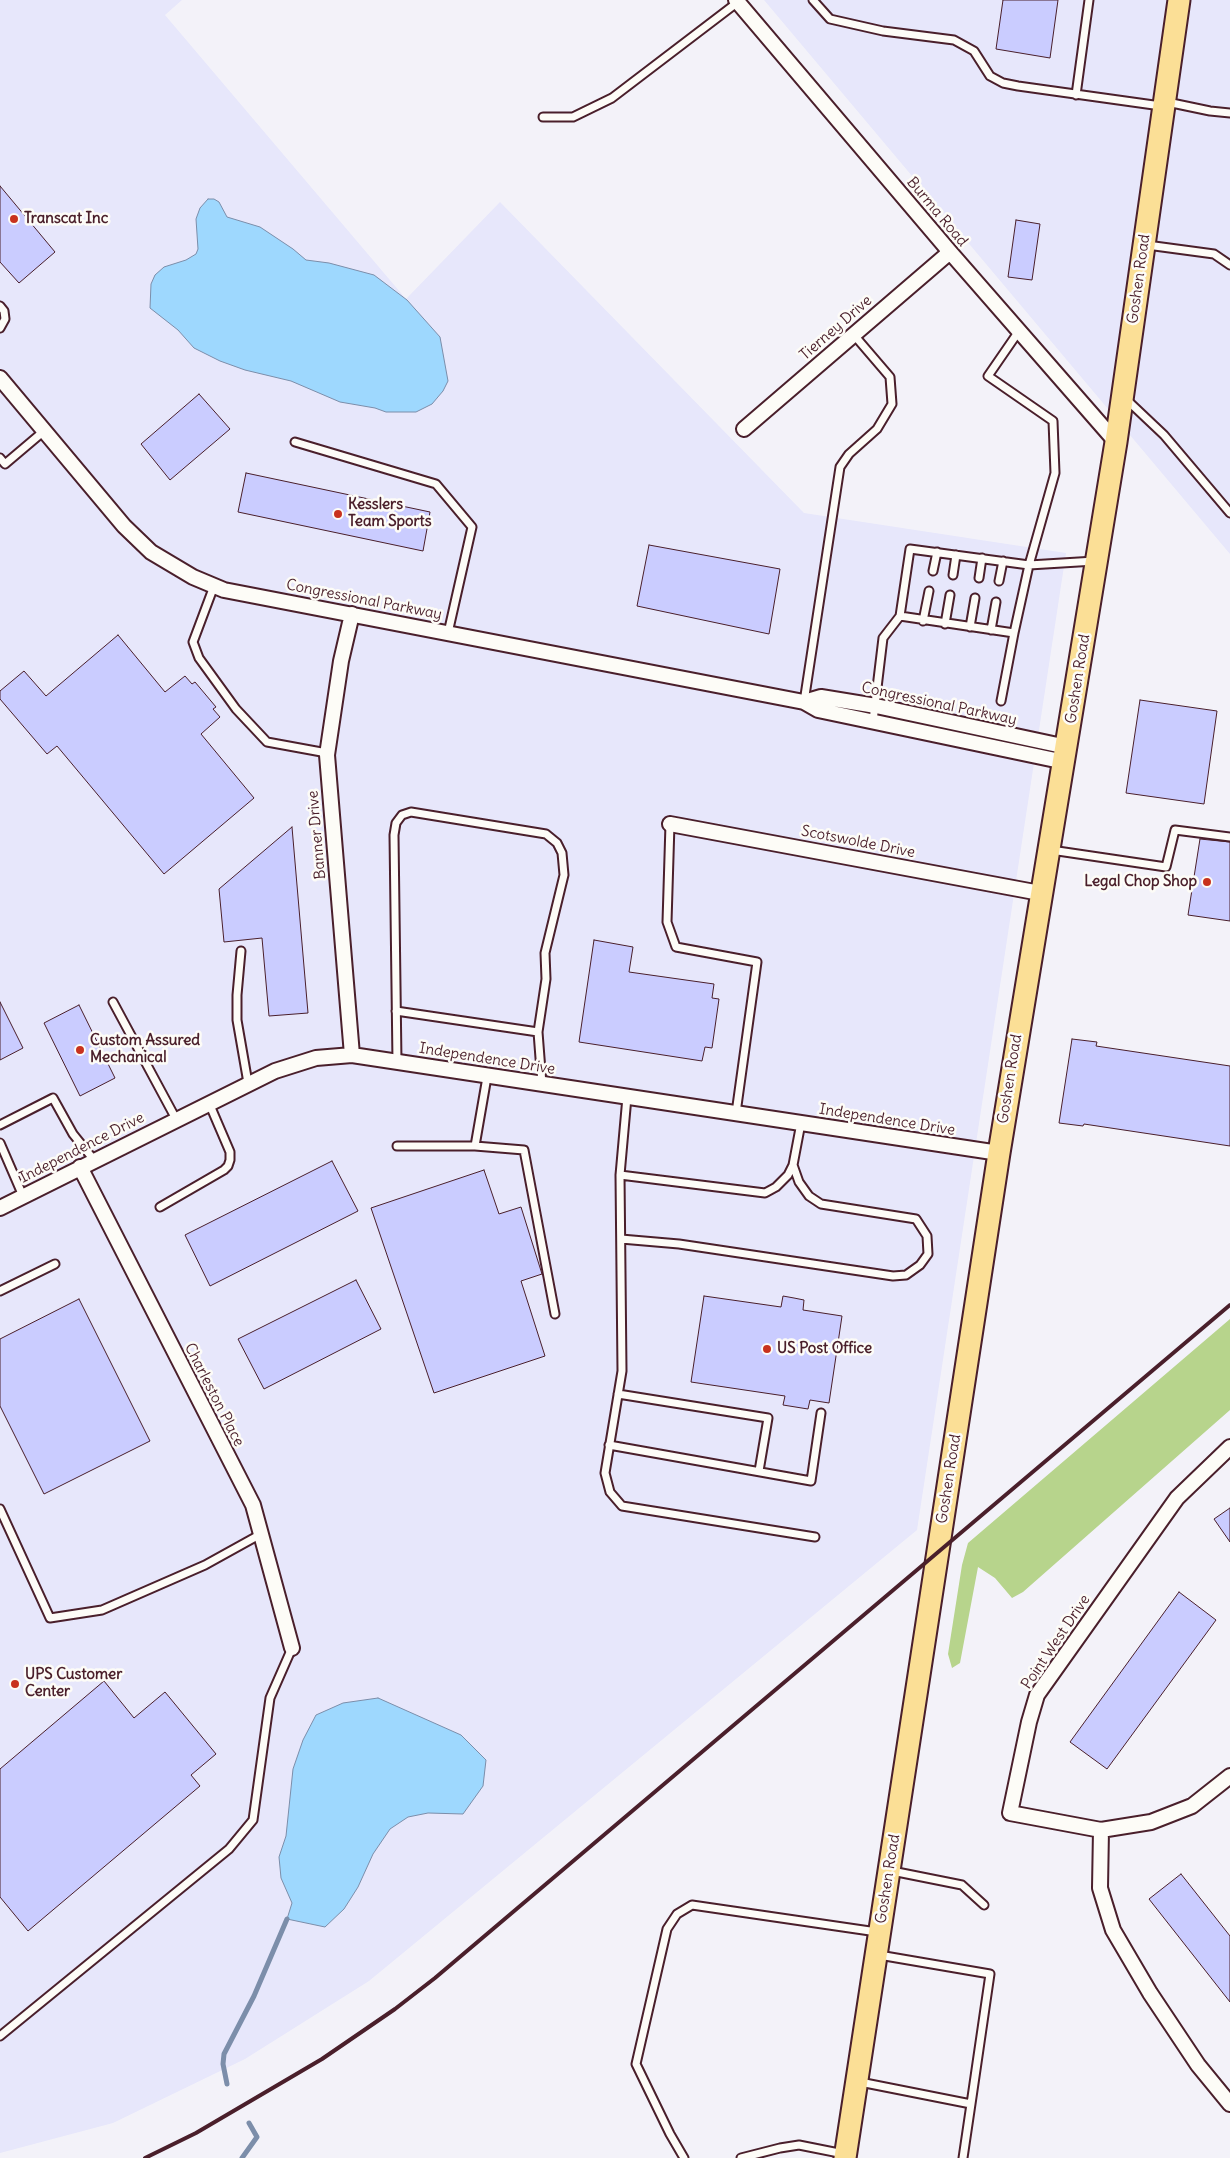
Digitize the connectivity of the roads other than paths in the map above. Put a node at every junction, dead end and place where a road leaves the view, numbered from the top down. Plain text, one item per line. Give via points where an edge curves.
1 (813, 0) edge
2 (1089, 0) edge
3 (1179, 0) edge
4 (737, 1) edge
5 (1076, 94) junction
6 (1164, 104) junction
7 (1230, 113) edge
8 (543, 117) dead end
9 (1144, 244) junction
10 (950, 252) junction
11 (1230, 265) edge
12 (0, 306) edge
13 (0, 328) edge
14 (1019, 331) junction
15 (854, 335) junction
16 (0, 378) edge
17 (1123, 396) junction
18 (744, 429) dead end
19 (44, 431) junction
20 (295, 442) dead end
21 (1116, 442) junction
22 (0, 458) edge
23 (1230, 513) edge
24 (937, 552) junction
25 (956, 555) junction
26 (982, 558) junction
27 (1003, 561) junction
28 (1097, 561) junction
29 (1029, 565) junction
30 (933, 571) dead end
31 (953, 575) dead end
32 (978, 578) dead end
33 (999, 581) dead end
34 (214, 586) junction
35 (929, 591) dead end
36 (950, 595) dead end
37 (975, 598) dead end
38 (996, 602) dead end
39 (352, 614) junction
40 (900, 616) junction
41 (923, 621) junction
42 (945, 624) junction
43 (970, 627) junction
44 (991, 630) junction
45 (448, 633) junction
46 (1014, 633) junction
47 (1001, 701) dead end
48 (804, 702) junction
49 (876, 706) junction
50 (873, 721) junction
51 (327, 753) junction
52 (1066, 755) junction
53 (670, 824) joint
54 (1230, 837) edge
55 (1048, 850) junction
56 (1040, 893) junction
57 (241, 951) dead end
58 (114, 1002) dead end
59 (396, 1011) junction
60 (538, 1032) junction
61 (352, 1055) junction
62 (397, 1062) junction
63 (487, 1077) junction
64 (248, 1083) junction
65 (542, 1084) junction
66 (627, 1097) junction
67 (209, 1102) junction
68 (736, 1113) junction
69 (176, 1118) junction
70 (801, 1123) junction
71 (0, 1125) edge
72 (0, 1143) edge
73 (397, 1146) dead end
74 (474, 1146) junction
75 (998, 1153) junction
76 (94, 1160) junction
77 (793, 1165) junction
78 (80, 1167) junction
79 (620, 1175) junction
80 (23, 1196) junction
81 (160, 1207) dead end
82 (0, 1208) edge
83 (621, 1239) junction
84 (55, 1264) dead end
85 (0, 1291) edge
86 (555, 1314) dead end
87 (618, 1394) junction
88 (821, 1413) dead end
89 (609, 1445) junction
90 (1230, 1447) edge
91 (759, 1471) junction
92 (0, 1508) edge
93 (260, 1534) junction
94 (815, 1537) dead end
95 (292, 1648) joint
96 (1230, 1776) edge
97 (1101, 1830) junction
98 (889, 1871) junction
99 (984, 1905) dead end
100 (880, 1932) junction
101 (876, 1954) junction
102 (0, 2036) edge
103 (857, 2081) junction
104 (971, 2104) junction
105 (1230, 2104) edge
106 (845, 2156) edge
107 (684, 2158) edge
108 (742, 2158) edge
109 (963, 2158) edge

1 - 5 lane via 830,19 883,31 954,40 974,51 990,76 1003,83
2 - 5 lane
3 - 6 main road, Goshen Road
4 - 8 lane via 612,98 573,116
4 - 10 street, Burma Road
5 - 6 lane
6 - 7 lane
6 - 9 main road, Goshen Road
9 - 11 lane via 1214,254
9 - 17 main road, Goshen Road
10 - 14 street, Burma Road
10 - 15 street, Tierney Drive
12 - 13 lane via 5,319
14 - 21 street, Burma Road
14 - 29 lane via 988,376 1053,421 1055,473
15 - 18 street, Tierney Drive
15 - 48 lane via 890,377 892,404 877,429 840,466
16 - 19 street, Congressional Parkway
17 - 21 main road, Goshen Road
17 - 23 lane via 1164,435
19 - 22 lane via 5,464
19 - 34 street, Congressional Parkway via 124,526 151,552 177,569
20 - 45 lane via 436,484 472,527
21 - 28 main road, Goshen Road
24 - 25 lane
24 - 30 lane
24 - 40 lane via 910,549
25 - 26 lane
25 - 31 lane
26 - 27 lane
26 - 32 lane
27 - 29 lane
27 - 33 lane
28 - 29 lane
28 - 52 main road, Goshen Road
29 - 46 lane
34 - 39 street, Congressional Parkway
34 - 51 lane via 192,642 199,658 236,709 267,742
35 - 41 lane
36 - 42 lane
37 - 43 lane
38 - 44 lane
39 - 45 street, Congressional Parkway
39 - 51 street, Banner Drive via 341,661
40 - 41 lane
40 - 49 lane via 884,638
41 - 42 lane
42 - 43 lane
43 - 44 lane
44 - 46 lane
45 - 48 street, Congressional Parkway
46 - 47 lane
48 - 49 street, Congressional Parkway via 821,697
48 - 50 street, Congressional Parkway via 818,710
49 - 50 lane
49 - 52 street, Congressional Parkway
50 - 52 street, Congressional Parkway
51 - 61 street, Banner Drive
52 - 55 main road, Goshen Road
53 - 56 street, Scotswolde Drive
53 - 68 lane via 666,922 676,946 757,962
54 - 55 lane via 1175,830 1166,866
55 - 56 main road, Goshen Road
56 - 75 main road, Goshen Road
57 - 64 lane via 237,1020
58 - 69 lane
59 - 60 lane
59 - 60 lane via 394,835 396,823 402,815 411,812 546,834 557,843 562,853 564,875 545,953 546,980
59 - 62 lane
60 - 65 lane
61 - 62 street, Independence Drive
61 - 64 street, Independence Drive via 316,1058
62 - 63 street, Independence Drive
63 - 65 street, Independence Drive
63 - 74 lane
64 - 67 street, Independence Drive
65 - 66 street, Independence Drive
66 - 68 street, Independence Drive
66 - 79 lane
67 - 69 street, Independence Drive
67 - 81 lane via 230,1152 230,1160 224,1170
68 - 70 street, Independence Drive
69 - 76 street, Independence Drive
70 - 75 street, Independence Drive
70 - 77 lane
71 - 76 lane via 53,1098 73,1134
72 - 80 lane
73 - 74 lane
74 - 86 lane via 524,1150
75 - 98 main road, Goshen Road
76 - 78 street, Independence Drive
77 - 79 lane via 776,1187 765,1193
77 - 83 lane via 808,1196 821,1204 916,1219 927,1236 928,1254 906,1275 893,1276 679,1244
78 - 80 street, Independence Drive
78 - 93 street, Charleston Place via 253,1505
79 - 83 lane
80 - 82 street, Independence Drive
83 - 87 lane via 622,1372
84 - 85 lane
87 - 89 lane
87 - 91 lane via 768,1418
88 - 91 lane via 810,1481
89 - 91 lane
89 - 94 lane via 605,1473 610,1492 622,1506
90 - 97 street, Point West Drive via 1177,1498 1037,1695 1010,1813
92 - 93 lane via 50,1618 102,1610 205,1565
93 - 95 street, Charleston Place
95 - 102 lane via 270,1698 253,1820 229,1849
96 - 97 street, Point West Drive via 1192,1806 1152,1822
97 - 105 street via 1100,1888 1113,1930 1198,2065
98 - 99 lane via 962,1885
98 - 100 main road, Goshen Road
100 - 101 main road, Goshen Road
100 - 107 lane via 692,1905 677,1914 667,1929 636,2064
101 - 103 main road, Goshen Road
101 - 104 lane via 990,1974
103 - 104 lane
103 - 106 main road, Goshen Road
104 - 109 lane
106 - 108 lane via 799,2145

